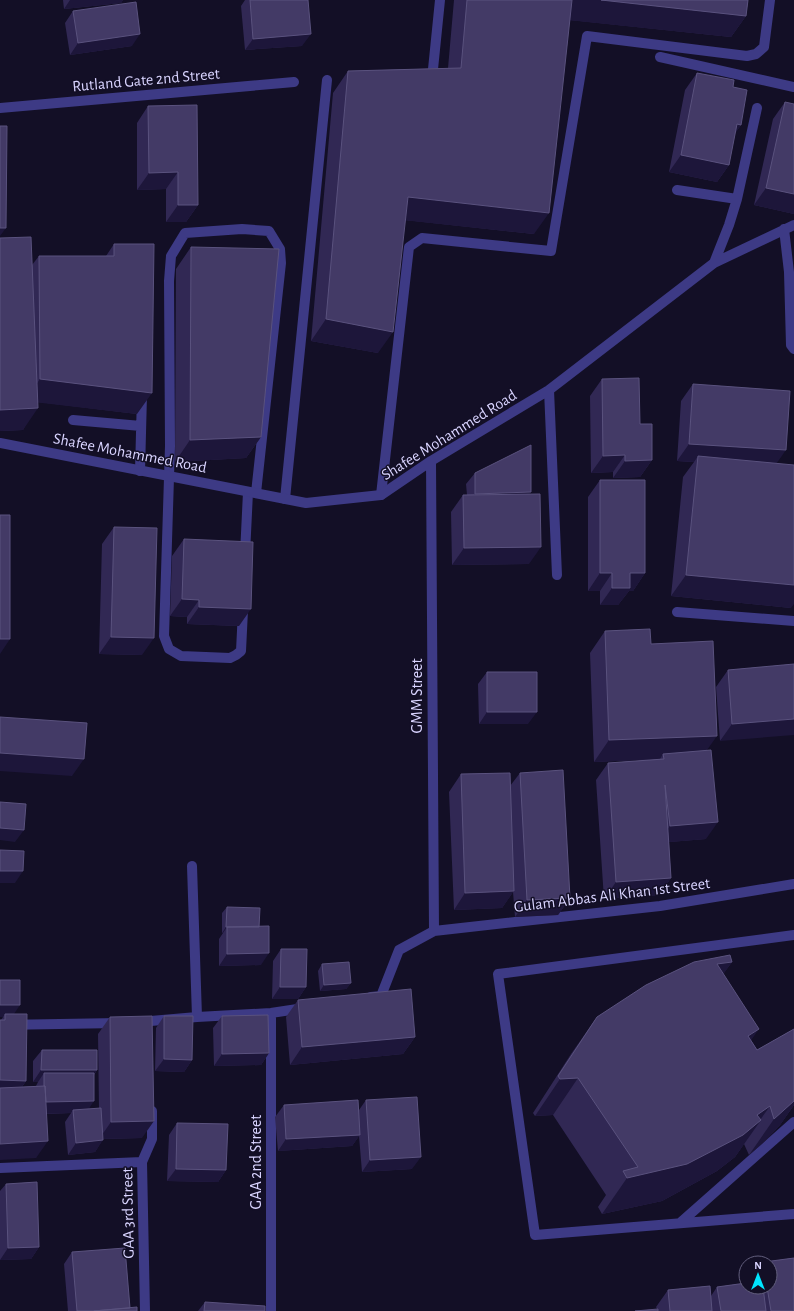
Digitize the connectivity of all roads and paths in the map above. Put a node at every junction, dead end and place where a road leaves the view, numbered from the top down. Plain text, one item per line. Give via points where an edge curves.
1 (440, 0) edge
2 (770, 0) edge
3 (660, 57) dead end
4 (432, 79) edge
5 (326, 80) dead end
6 (294, 82) dead end
7 (794, 87) edge
8 (0, 108) edge
9 (757, 108) dead end
10 (678, 190) dead end
11 (737, 199) junction
12 (794, 225) edge
13 (784, 229) junction
14 (714, 263) junction
15 (794, 349) edge
16 (142, 383) edge
17 (549, 390) junction
18 (73, 420) dead end
19 (141, 426) junction
20 (0, 443) edge
21 (431, 461) junction
22 (140, 471) junction
23 (169, 476) junction
24 (252, 493) junction
25 (381, 495) junction
26 (285, 499) junction
27 (245, 564) edge
28 (557, 575) dead end
29 (243, 604) edge
30 (677, 612) dead end
31 (794, 621) edge
32 (192, 866) dead end
33 (794, 884) edge
34 (434, 931) junction
35 (794, 935) edge
36 (358, 999) edge
37 (310, 1007) edge
38 (270, 1013) junction
39 (197, 1017) junction
40 (0, 1025) edge
41 (151, 1100) edge
42 (794, 1122) edge
43 (142, 1162) junction
44 (0, 1168) edge
45 (794, 1214) edge
46 (680, 1223) junction
47 (145, 1311) edge
48 (271, 1311) edge

1 - 4 street
2 - 25 street via 764,47 756,54 747,56 587,36 551,251 422,238 409,247
3 - 7 street
5 - 26 street
6 - 8 street, Rutland Gate 2nd Street
9 - 11 street
10 - 11 street
11 - 14 street
12 - 13 street, Shafee Mohammed Road
13 - 14 street, Shafee Mohammed Road
13 - 15 street via 789,272 791,345
14 - 17 street, Shafee Mohammed Road
16 - 19 street
17 - 21 street, Shafee Mohammed Road
17 - 28 street
18 - 19 street
19 - 22 street
20 - 22 street, Shafee Mohammed Road
21 - 25 street, Shafee Mohammed Road
21 - 34 street, GMM Street
22 - 23 street, Shafee Mohammed Road
23 - 24 street, Shafee Mohammed Road
23 - 24 street via 171,256 185,233 269,231 280,249 281,263
23 - 29 street via 164,636 169,649 181,656 230,658 236,655 241,651
24 - 26 street, Shafee Mohammed Road
24 - 27 street
25 - 26 street, Shafee Mohammed Road via 306,503
30 - 31 street
32 - 39 street
33 - 34 street, Gulam Abbas Ali Khan 1st Street via 660,906
34 - 36 street via 399,950 381,996
35 - 46 street via 498,974 535,1235
37 - 38 street
38 - 39 street
38 - 48 street, GAA 2nd Street
39 - 40 street via 150,1025
41 - 43 street, GAA 3rd Street via 152,1139
42 - 46 street
43 - 44 street
43 - 47 street, GAA 3rd Street
45 - 46 street

